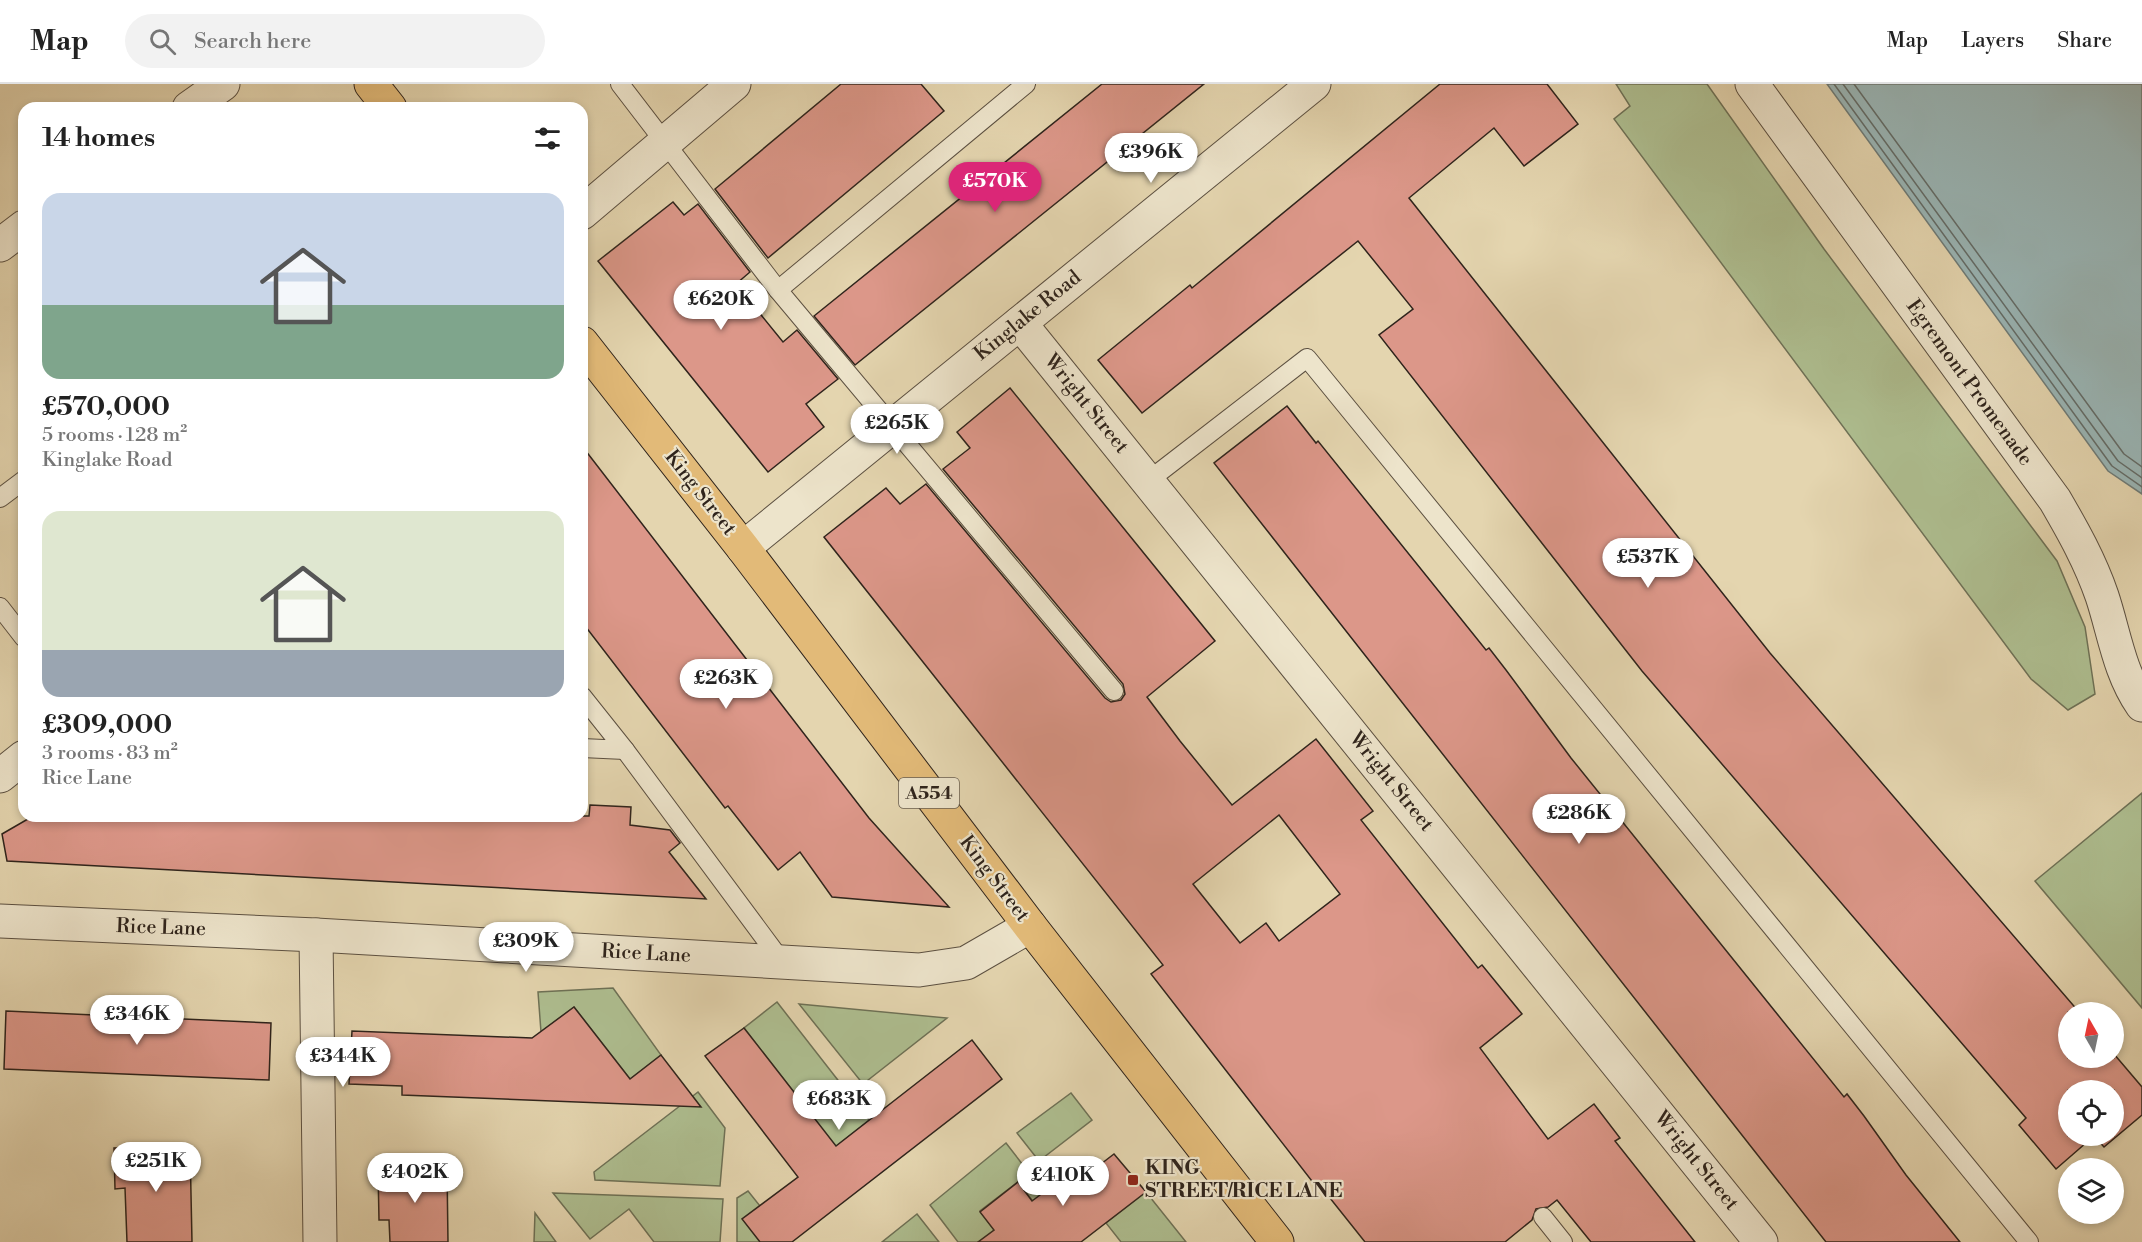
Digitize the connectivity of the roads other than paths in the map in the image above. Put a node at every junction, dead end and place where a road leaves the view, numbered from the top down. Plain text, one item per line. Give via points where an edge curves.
1 (223, 84) edge
2 (371, 84) edge
3 (620, 84) edge
4 (734, 84) edge
5 (1026, 84) edge
6 (1314, 84) edge
7 (1752, 84) edge
8 (198, 102) edge
9 (385, 102) edge
10 (665, 142) junction
11 (588, 208) edge
12 (18, 232) edge
13 (0, 245) edge
14 (778, 290) junction
15 (1020, 323) junction
16 (588, 352) edge
17 (892, 426) junction
18 (1148, 481) junction
19 (18, 484) edge
20 (0, 498) edge
21 (743, 548) junction
22 (0, 607) edge
23 (18, 630) edge
24 (1114, 692) dead end
25 (588, 704) edge
26 (2142, 705) edge
27 (588, 747) edge
28 (625, 750) junction
29 (18, 762) edge
30 (0, 776) edge
31 (0, 921) edge
32 (1030, 926) junction
33 (316, 935) junction
34 (783, 963) junction
35 (1543, 1217) dead end
36 (320, 1242) edge
37 (1277, 1242) edge
38 (1563, 1242) edge
39 (1761, 1242) edge
40 (2029, 1242) edge

1 - 8 street
2 - 9 main road
3 - 10 lane
4 - 10 street
5 - 14 lane
6 - 15 street, Kinglake Road
7 - 26 street, Egremont Promenade via 2055,500 2086,552 2120,661
10 - 11 street
10 - 14 lane
12 - 13 street
14 - 17 lane
15 - 17 street, Kinglake Road
15 - 18 street, Wright Street
16 - 21 main road, King Street / A554
17 - 21 street, Kinglake Road
17 - 24 lane
18 - 39 street, Wright Street
18 - 40 lane via 1307,358
19 - 20 lane
21 - 32 main road, King Street / A554
22 - 23 lane
25 - 28 lane
27 - 28 lane
28 - 34 lane
29 - 30 street
31 - 33 street, Rice Lane
32 - 34 street, Rice Lane via 966,963 920,970
32 - 37 main road, King Street / A554
33 - 34 street, Rice Lane
33 - 36 street
35 - 38 lane

